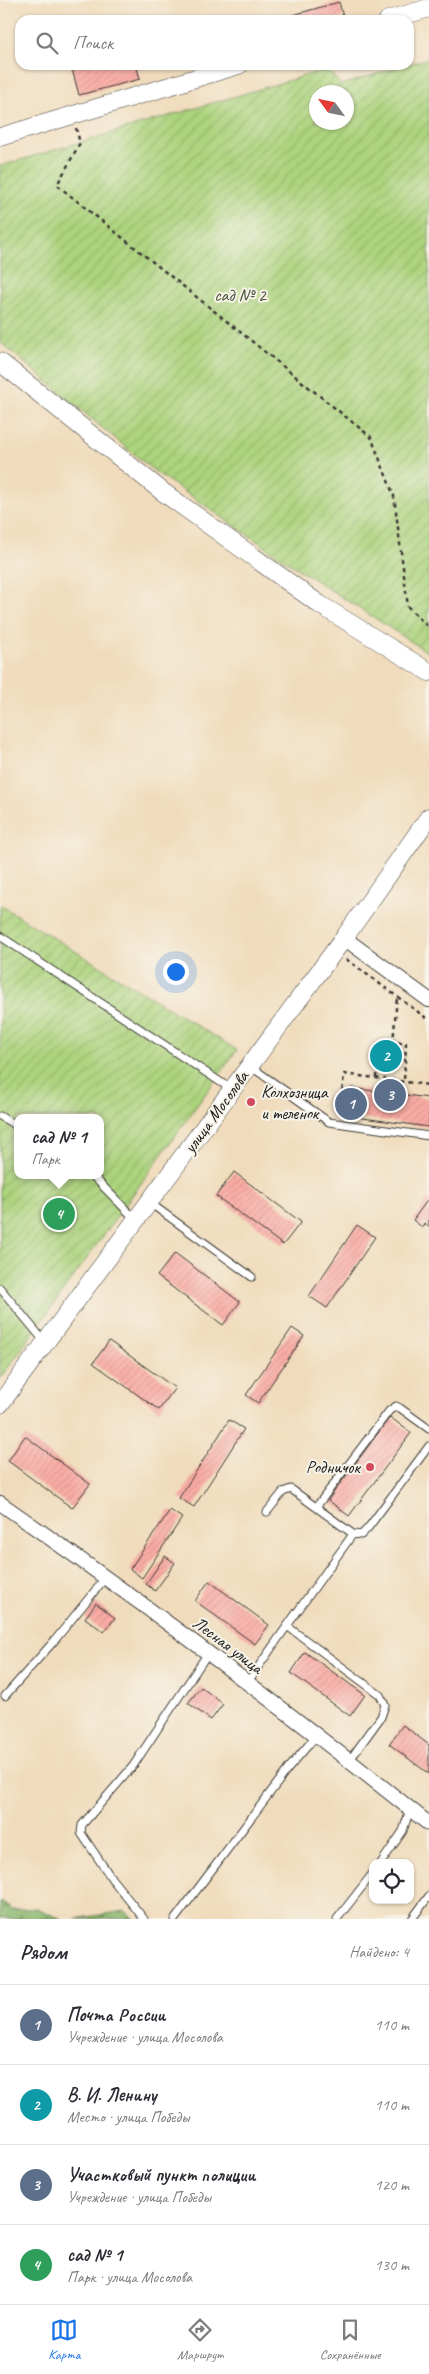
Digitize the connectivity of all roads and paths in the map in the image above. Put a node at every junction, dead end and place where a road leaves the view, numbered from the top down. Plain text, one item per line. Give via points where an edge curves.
1 (429, 8) edge
2 (405, 15) edge
3 (221, 70) edge
4 (72, 115) junction
5 (0, 137) edge
6 (0, 362) edge
7 (429, 628) edge
8 (429, 672) edge
9 (429, 817) edge
10 (0, 936) edge
11 (340, 945) junction
12 (397, 997) junction
13 (429, 1000) edge
14 (429, 1020) edge
15 (393, 1042) junction
16 (250, 1066) junction
17 (376, 1078) junction
18 (404, 1081) junction
19 (429, 1084) edge
20 (233, 1089) junction
21 (0, 1116) edge
22 (338, 1123) junction
23 (14, 1125) edge
24 (429, 1136) edge
25 (96, 1179) edge
26 (149, 1202) junction
27 (136, 1220) junction
28 (252, 1277) dead end
29 (0, 1288) edge
30 (46, 1342) junction
31 (0, 1404) edge
32 (429, 1429) edge
33 (429, 1446) edge
34 (0, 1503) edge
35 (317, 1506) junction
36 (267, 1512) dead end
37 (353, 1534) junction
38 (106, 1577) junction
39 (287, 1626) junction
40 (208, 1653) junction
41 (247, 1683) junction
42 (5, 1696) dead end
43 (316, 1736) junction
44 (349, 1761) junction
45 (410, 1809) junction
46 (429, 1824) edge
47 (384, 1859) edge
48 (369, 1878) edge
49 (429, 1896) edge
50 (144, 1919) edge
51 (175, 1919) edge
52 (337, 1919) edge
53 (412, 1919) edge

1 - 2 street
3 - 4 street
4 - 5 street
4 - 7 path via 80,142 57,185 371,437 394,496 408,607
6 - 8 street via 163,492 319,604
9 - 11 street, улица Мосолова
10 - 20 lane
11 - 12 path
11 - 13 street
11 - 16 street, улица Мосолова
12 - 14 path
12 - 15 path
15 - 17 path via 378,1042
15 - 18 path via 406,1043
16 - 20 street, улица Мосолова
16 - 22 lane via 329,1122
17 - 18 path
17 - 22 path via 344,1074
18 - 19 path
20 - 26 street, улица Мосолова
21 - 23 lane
22 - 24 lane
25 - 27 lane
26 - 27 street, улица Мосолова
26 - 28 lane
27 - 30 street, улица Мосолова
29 - 30 lane
30 - 31 street, улица Мосолова
32 - 35 lane via 396,1406
33 - 37 lane via 368,1528 361,1535
34 - 38 street, Лесная улица
35 - 36 lane via 291,1489 283,1492
35 - 37 lane
37 - 39 lane
38 - 40 street, Лесная улица
38 - 42 lane
39 - 41 lane
39 - 44 lane via 380,1695 385,1705 382,1717
40 - 41 street, Лесная улица
40 - 50 lane via 133,1766 82,1824 80,1833
41 - 43 street, Лесная улица
43 - 44 street, Лесная улица
43 - 51 lane
44 - 45 street, Лесная улица
45 - 46 street, Лесная улица
45 - 47 lane via 403,1831
48 - 52 lane
49 - 53 lane

